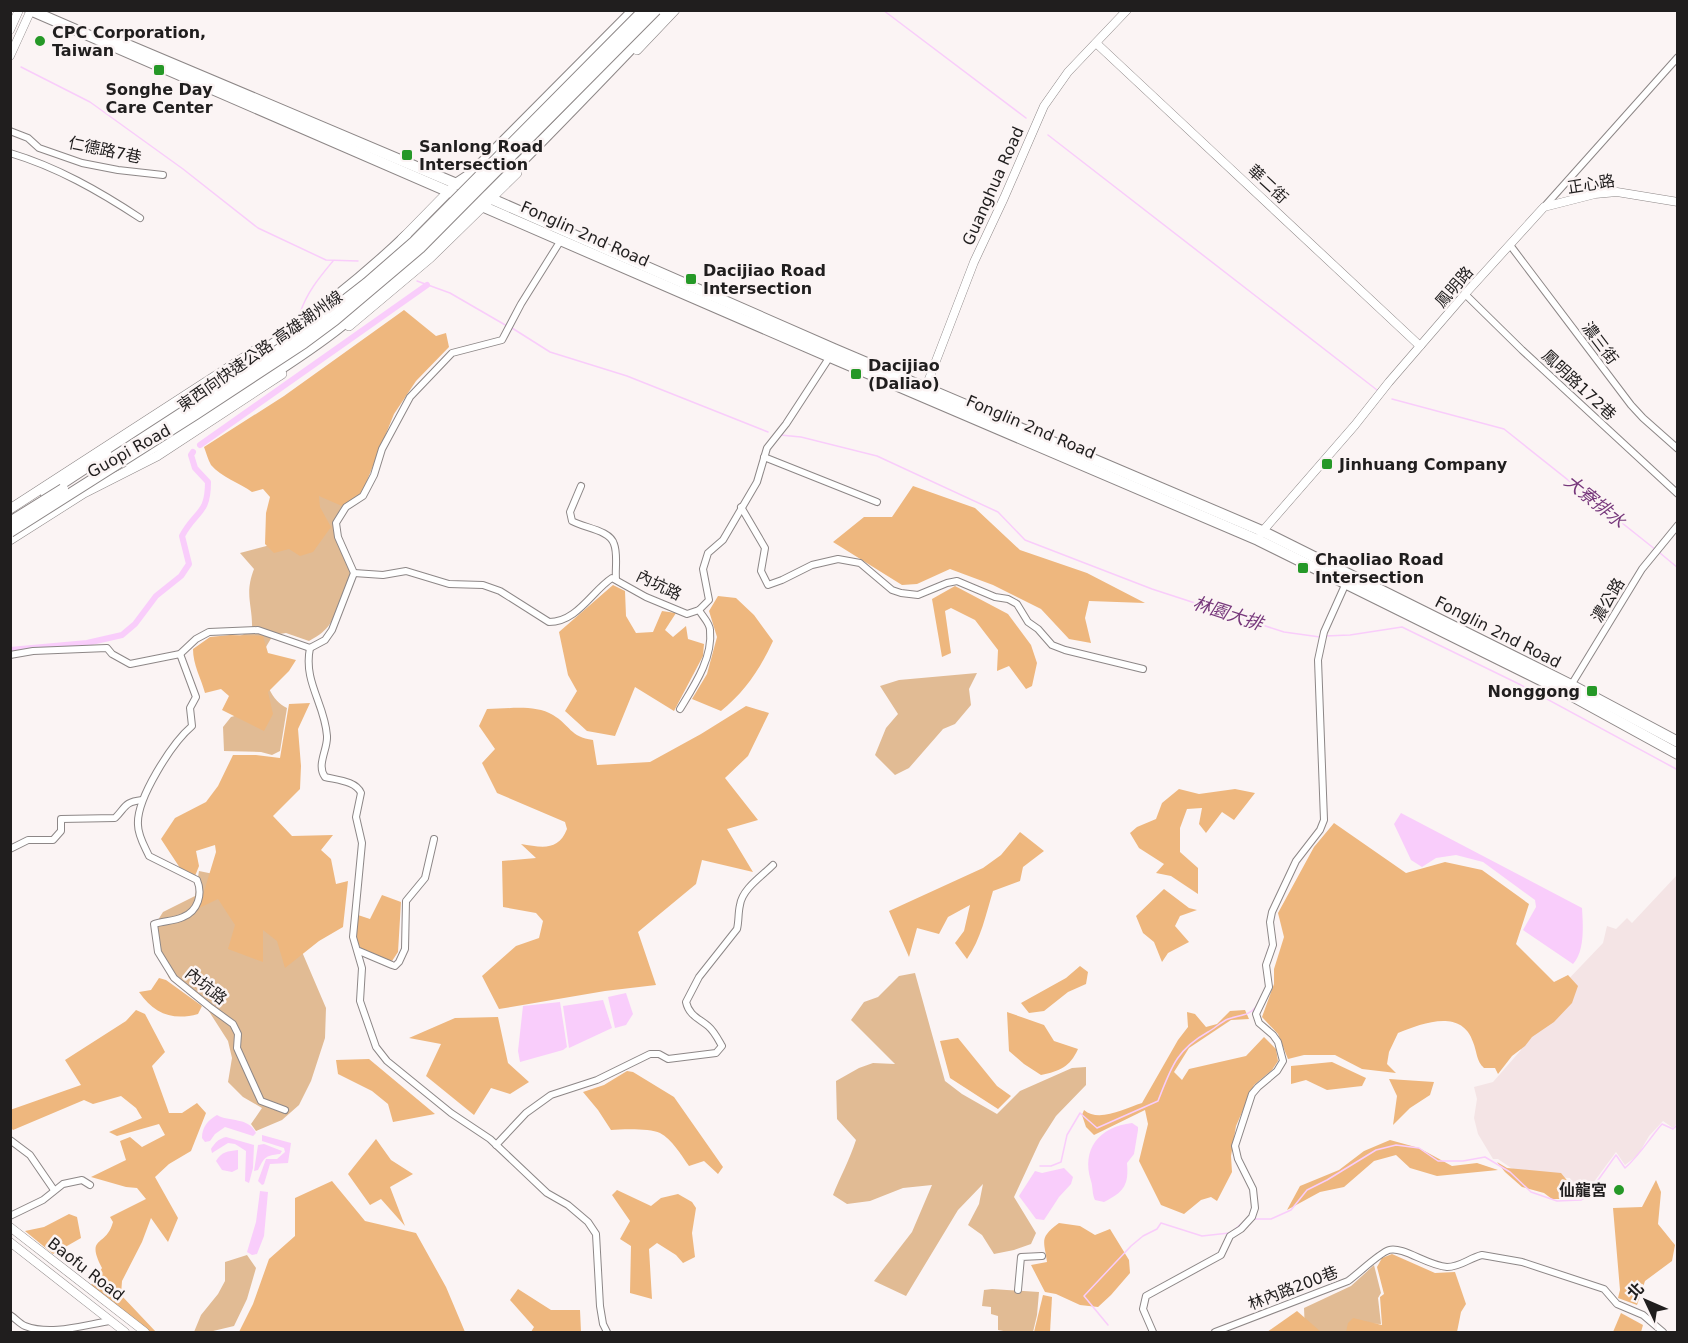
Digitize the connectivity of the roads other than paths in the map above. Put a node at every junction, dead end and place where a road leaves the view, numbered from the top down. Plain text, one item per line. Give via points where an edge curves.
1 (19, 10) edge
2 (48, 10) edge
3 (628, 10) edge
4 (634, 10) edge
5 (644, 10) edge
6 (656, 10) edge
7 (668, 10) edge
8 (675, 10) edge
9 (1127, 10) edge
10 (31, 11) edge
11 (10, 30) edge
12 (1096, 43) junction
13 (10, 56) edge
14 (1677, 57) edge
15 (10, 131) edge
16 (10, 153) edge
17 (164, 175) dead end
18 (453, 188) junction
19 (485, 201) junction
20 (1677, 202) edge
21 (1544, 207) junction
22 (140, 218) dead end
23 (406, 236) junction
24 (561, 240) junction
25 (1510, 244) junction
26 (1466, 294) junction
27 (1420, 346) junction
28 (832, 353) junction
29 (924, 392) junction
30 (1677, 449) edge
31 (764, 457) junction
32 (80, 486) junction
33 (581, 486) dead end
34 (1677, 494) edge
35 (877, 502) dead end
36 (741, 507) junction
37 (10, 509) edge
38 (10, 520) edge
39 (1677, 525) edge
40 (10, 532) edge
41 (1260, 536) junction
42 (10, 540) edge
43 (354, 573) junction
44 (1348, 578) junction
45 (616, 579) junction
46 (699, 610) junction
47 (310, 648) junction
48 (180, 654) junction
49 (10, 655) edge
50 (1143, 669) dead end
51 (1569, 689) junction
52 (680, 709) dead end
53 (1677, 742) edge
54 (1677, 754) edge
55 (141, 800) junction
56 (434, 838) dead end
57 (10, 849) edge
58 (773, 866) dead end
59 (359, 951) junction
60 (285, 1110) dead end
61 (10, 1140) edge
62 (496, 1145) junction
63 (90, 1185) dead end
64 (54, 1190) junction
65 (10, 1216) edge
66 (10, 1227) edge
67 (10, 1242) edge
68 (1042, 1256) dead end
69 (1018, 1290) dead end
70 (10, 1315) edge
71 (110, 1321) junction
72 (125, 1332) edge
73 (145, 1332) edge
74 (607, 1332) edge
75 (1153, 1332) edge
76 (1215, 1332) edge
77 (1663, 1332) edge

1 - 11 street
2 - 18 main road, Fonglin 2nd Road
3 - 18 main road, Guopi Road
4 - 18 main road
5 - 38 main road, 東西向快速公路 高雄潮州線, bridge via 414,242 367,283 262,361
6 - 32 main road, 東西向快速公路 高雄潮州線, bridge via 420,248 373,289 304,343
7 - 19 main road
8 - 19 main road, Guopi Road
9 - 12 street, Guanghua Road
10 - 13 street
10 - 18 main road, Fonglin 2nd Road
12 - 27 street, 華二街
12 - 29 street, Guanghua Road via 1068,72 1044,106 974,262
14 - 21 street, 鳳明路
15 - 17 street, 仁德路7巷 via 28,138 39,148 82,163
16 - 22 street via 96,189
18 - 19 main road, Fonglin 2nd Road
18 - 23 main road, Guopi Road
19 - 24 main road, Fonglin 2nd Road
19 - 28 main road, Fonglin 2nd Road
19 - 32 main road, bridge via 340,327 201,420
19 - 42 main road, Guopi Road via 430,258 313,353 157,456 84,493
20 - 21 street, 正心路 via 1617,192
21 - 25 street, 鳳明路
23 - 37 main road, Guopi Road via 322,304 255,351
23 - 38 main road, bridge via 369,271 258,356
24 - 28 main road, Fonglin 2nd Road
24 - 43 street via 502,340 452,353 410,397 363,496 346,507 336,523
25 - 26 street, 鳳明路
25 - 30 street, 濃三街 via 1630,405
26 - 27 street, 鳳明路
26 - 34 street, 鳳明路172巷
27 - 41 street, 鳳明路
28 - 29 main road, Fonglin 2nd Road
28 - 31 street, 內坑路
29 - 41 main road, Fonglin 2nd Road
31 - 35 street
31 - 36 street, 內坑路 via 757,482
32 - 40 main road, 東西向快速公路 高雄潮州線, bridge
33 - 45 street via 570,512 572,521 606,535 614,543
36 - 46 street, 內坑路 via 723,540 708,554 703,569 709,600
36 - 50 street via 765,548 760,571 768,585 812,565 838,560 860,563 902,594 918,595 957,581 1017,603 1028,622 1052,645
39 - 51 street, 濃公路 via 1652,555
41 - 44 main road, Fonglin 2nd Road
43 - 45 street, 內坑路 via 383,575 405,571 449,584 483,585 500,591 549,622 570,615 601,585
43 - 47 street via 332,630 325,640
44 - 51 main road, Fonglin 2nd Road
44 - 75 street via 1324,632 1317,672 1324,820 1296,861 1272,912 1273,945 1266,964 1269,987 1256,1014 1259,1023 1278,1042 1283,1061 1252,1094 1235,1146 1253,1189 1255,1208 1250,1220 1230,1236 1221,1255 1146,1296 1143,1309
45 - 46 street, 內坑路 via 687,614
46 - 52 street via 711,628 708,654
47 - 48 street via 258,630 209,632
47 - 59 street via 308,668 328,739 322,774 361,789 356,817 362,843 353,937
48 - 49 street via 130,664 107,648
48 - 55 street, 內坑路 via 196,697 190,708 192,726 178,741
51 - 53 main road, Fonglin 2nd Road
51 - 54 main road, Fonglin 2nd Road
55 - 57 street via 124,806 115,818 60,819 61,831 53,840 28,840
55 - 60 street, 內坑路 via 138,824 149,856 197,880 201,888 197,905 184,917 154,924 158,952 174,978 233,1024 238,1035 237,1048 261,1101
56 - 59 street via 425,878 406,901 405,949 399,962 395,966
58 - 62 street via 743,895 737,929 699,977 686,1002 687,1009 710,1027 722,1046 716,1053 668,1059 650,1054 597,1080 551,1095 526,1113
59 - 62 street via 360,1001 383,1057
61 - 64 street via 30,1155
62 - 74 street via 547,1193 581,1214 594,1230 600,1306
63 - 64 street via 82,1180 73,1181
64 - 65 street via 43,1200
66 - 73 street, Baofu Road
67 - 71 street, Baofu Road
68 - 69 street via 1021,1257
70 - 71 street via 24,1326 37,1329
71 - 72 street, Baofu Road
76 - 77 street, 林內路200巷 via 1348,1281 1390,1250 1449,1267 1482,1255 1522,1262 1604,1289 1617,1304 1643,1315

